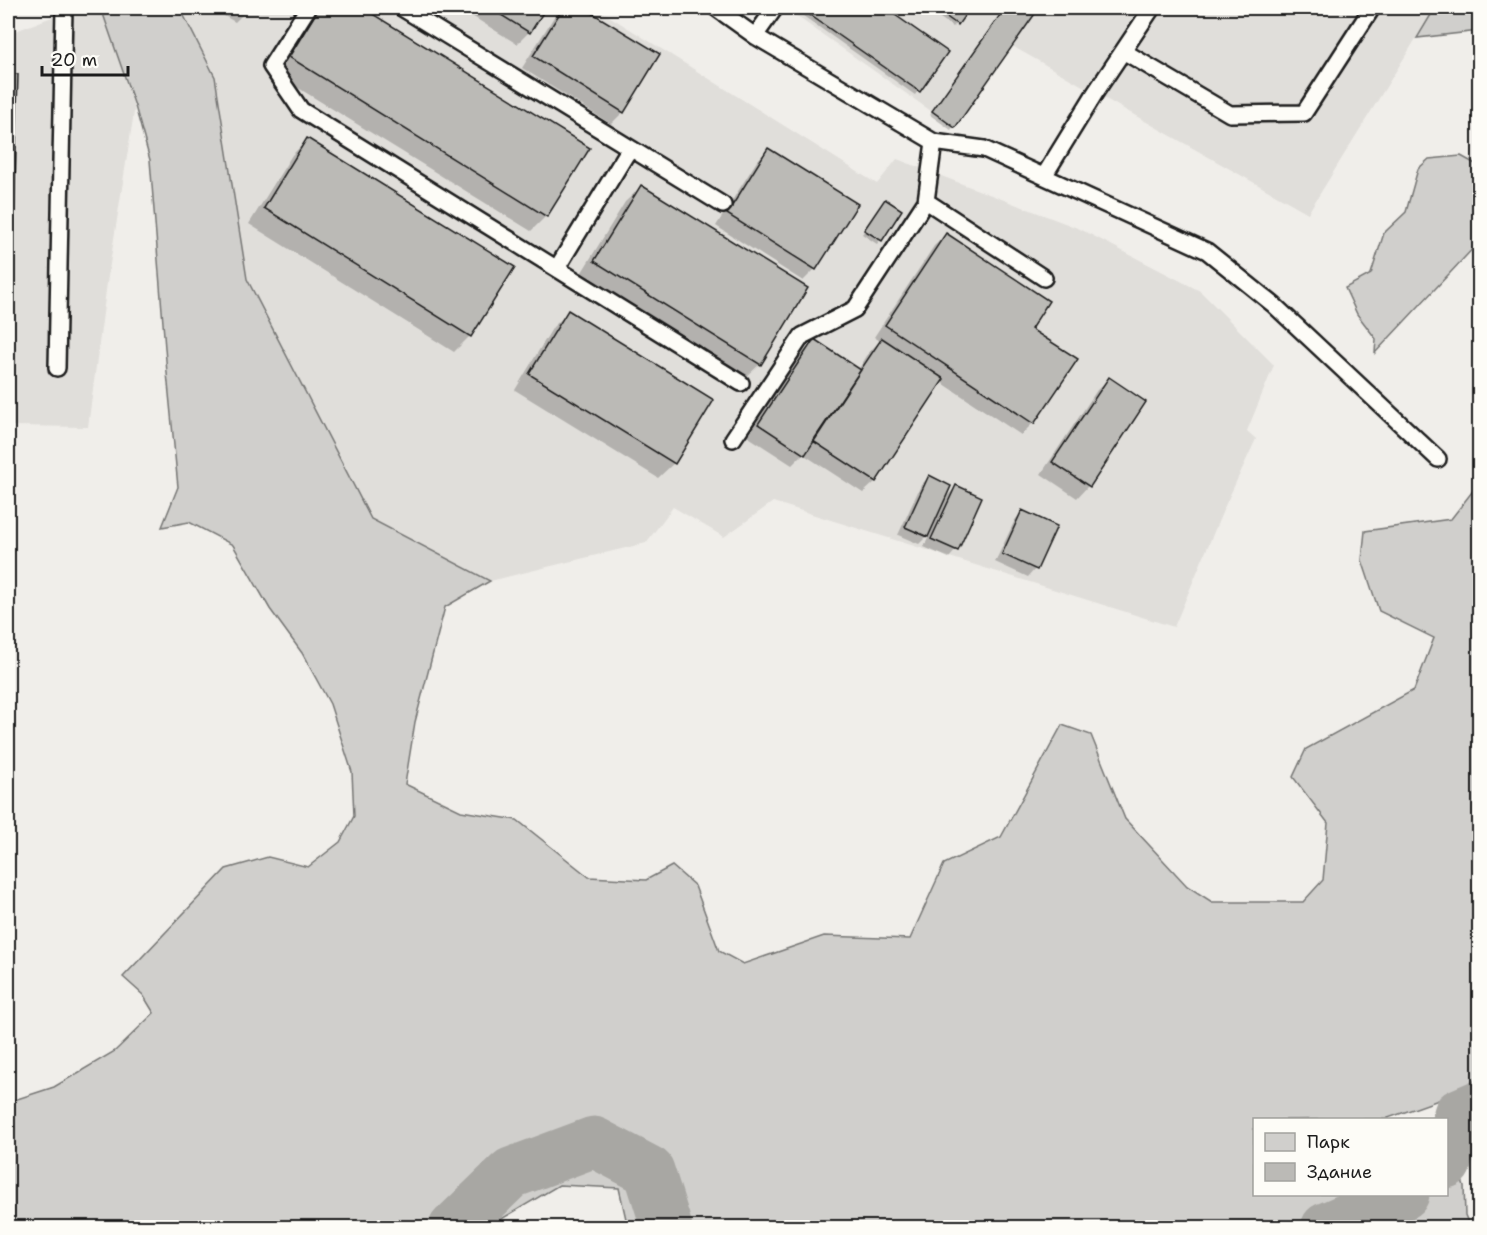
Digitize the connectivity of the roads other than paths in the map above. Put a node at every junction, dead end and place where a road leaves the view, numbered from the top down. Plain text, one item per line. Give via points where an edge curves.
1 (64, 8) edge
2 (308, 8) edge
3 (402, 8) edge
4 (716, 8) edge
5 (776, 8) edge
6 (1152, 8) edge
7 (1372, 8) edge
8 (755, 36) junction
9 (1123, 51) junction
10 (934, 142) junction
11 (630, 148) junction
12 (1044, 176) junction
13 (926, 201) junction
14 (723, 205) dead end
15 (557, 268) junction
16 (1044, 278) dead end
17 (57, 368) dead end
18 (741, 382) dead end
19 (734, 439) dead end
20 (1438, 459) dead end

1 - 17 lane
2 - 15 lane via 271,66 301,110
3 - 11 lane
4 - 8 lane
5 - 8 lane
6 - 9 lane
7 - 9 lane via 1304,113 1230,114
8 - 10 lane
9 - 12 lane
10 - 12 lane via 984,149
10 - 13 lane
11 - 14 lane
11 - 15 lane
12 - 20 lane via 1207,251 1274,305
13 - 16 lane
13 - 19 lane via 855,309 802,336
15 - 18 lane

